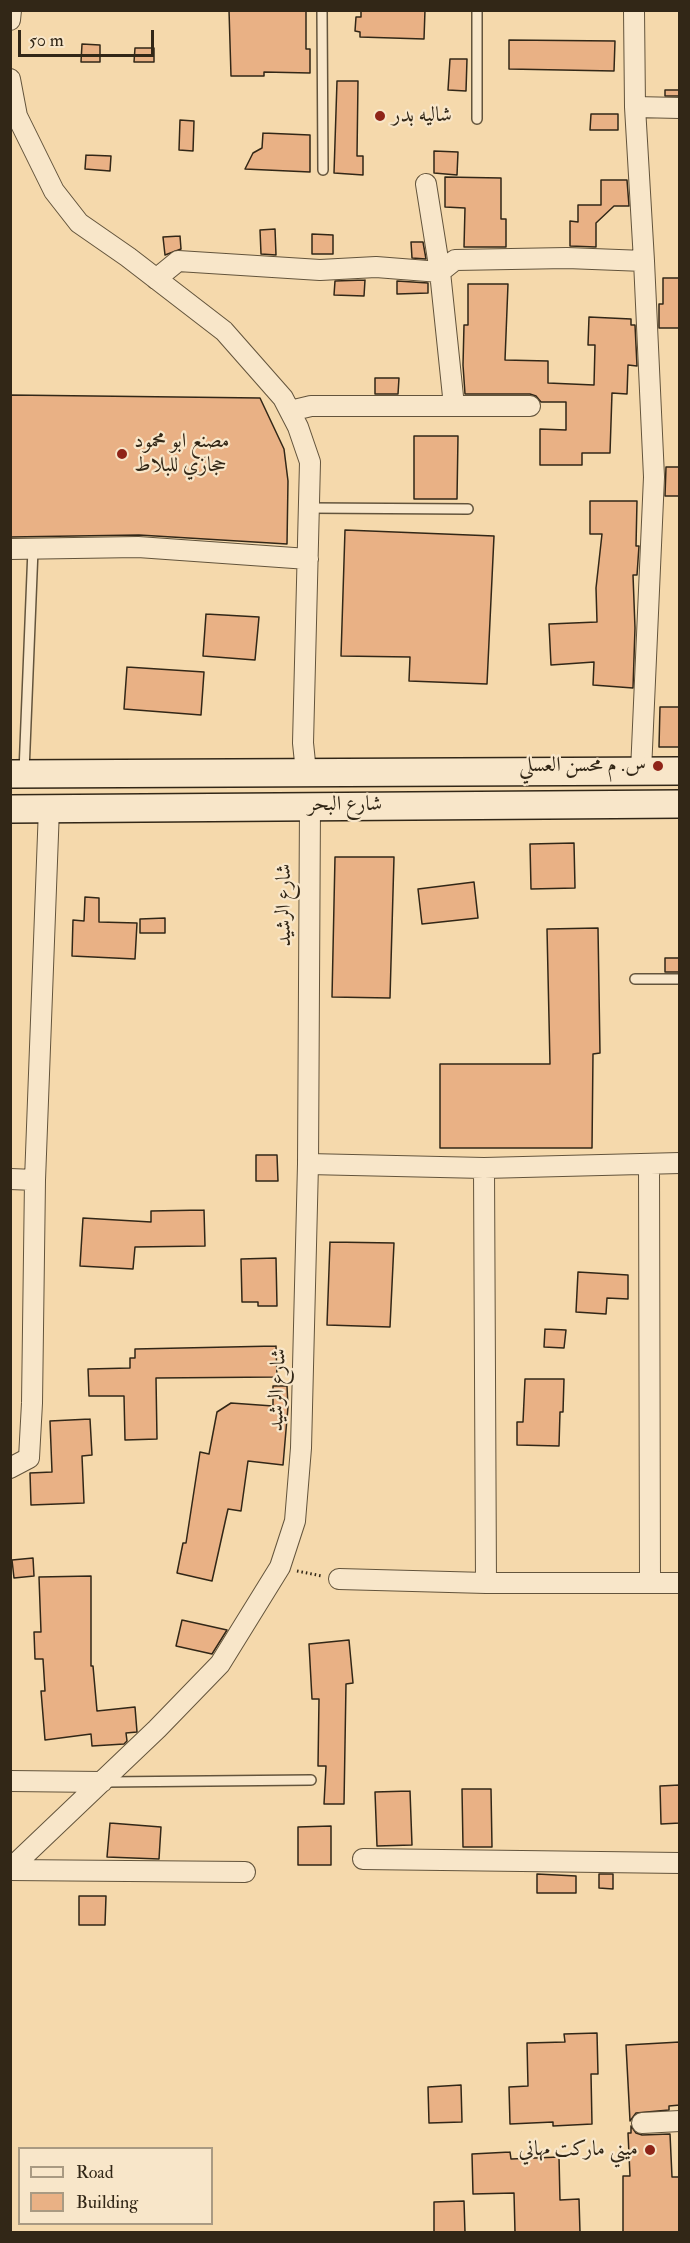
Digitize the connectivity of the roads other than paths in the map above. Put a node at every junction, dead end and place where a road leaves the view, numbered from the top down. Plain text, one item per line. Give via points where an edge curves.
1 (11, 10) edge
2 (322, 10) edge
3 (477, 10) edge
4 (634, 10) edge
5 (10, 20) edge
6 (10, 79) edge
7 (634, 107) junction
8 (680, 108) edge
9 (477, 119) dead end
10 (323, 170) dead end
11 (426, 184) dead end
12 (644, 261) junction
13 (440, 272) junction
14 (156, 279) junction
15 (454, 406) junction
16 (530, 406) dead end
17 (290, 411) junction
18 (309, 508) junction
19 (468, 509) dead end
20 (10, 549) edge
21 (33, 549) junction
22 (308, 559) junction
23 (507, 771) junction
24 (641, 771) junction
25 (680, 771) edge
26 (306, 772) junction
27 (17, 774) edge
28 (508, 804) junction
29 (680, 804) edge
30 (310, 805) junction
31 (49, 808) junction
32 (10, 809) edge
33 (635, 979) dead end
34 (680, 979) edge
35 (680, 1163) edge
36 (308, 1164) junction
37 (649, 1164) junction
38 (484, 1168) junction
39 (10, 1179) edge
40 (35, 1180) junction
41 (10, 1468) edge
42 (339, 1579) road end
43 (486, 1583) junction
44 (650, 1583) junction
45 (680, 1583) edge
46 (311, 1780) dead end
47 (10, 1781) edge
48 (102, 1782) junction
49 (363, 1859) dead end
50 (680, 1863) edge
51 (10, 1869) edge
52 (245, 1872) dead end
53 (680, 2121) edge
54 (642, 2123) dead end

1 - 5 street
2 - 10 lane
3 - 9 lane
4 - 7 street
6 - 14 street via 17,116 54,191 79,223
7 - 8 street
7 - 12 street
11 - 13 street
12 - 13 street via 455,260
12 - 24 street via 654,477
13 - 14 street via 376,267 320,270 178,261
13 - 15 street
14 - 17 street via 224,331
15 - 16 street
15 - 17 street via 311,406
17 - 18 street via 310,462
18 - 19 lane
18 - 22 street
20 - 21 street
21 - 22 street via 138,547
21 - 27 lane
22 - 26 street via 303,743
23 - 24 main road, شارع البحر
23 - 26 main road, شارع البحر
23 - 28 main road
24 - 25 main road, شارع البحر
26 - 27 main road, شارع البحر
28 - 29 main road, شارع البحر
28 - 30 main road, شارع البحر
30 - 31 main road, شارع البحر
30 - 36 street, شارع الرشيد
31 - 32 main road, شارع البحر
31 - 40 street
33 - 34 lane
35 - 37 street
36 - 38 street
36 - 48 street, شارع الرشيد via 301,1448 295,1521 280,1567 219,1664
37 - 38 street
37 - 44 street
38 - 43 street
39 - 40 street
40 - 41 street via 28,1458
42 - 43 street
43 - 44 street
44 - 45 street
46 - 48 lane
47 - 48 street
48 - 51 street, شارع الرشيد
49 - 50 street
51 - 52 street
53 - 54 street

